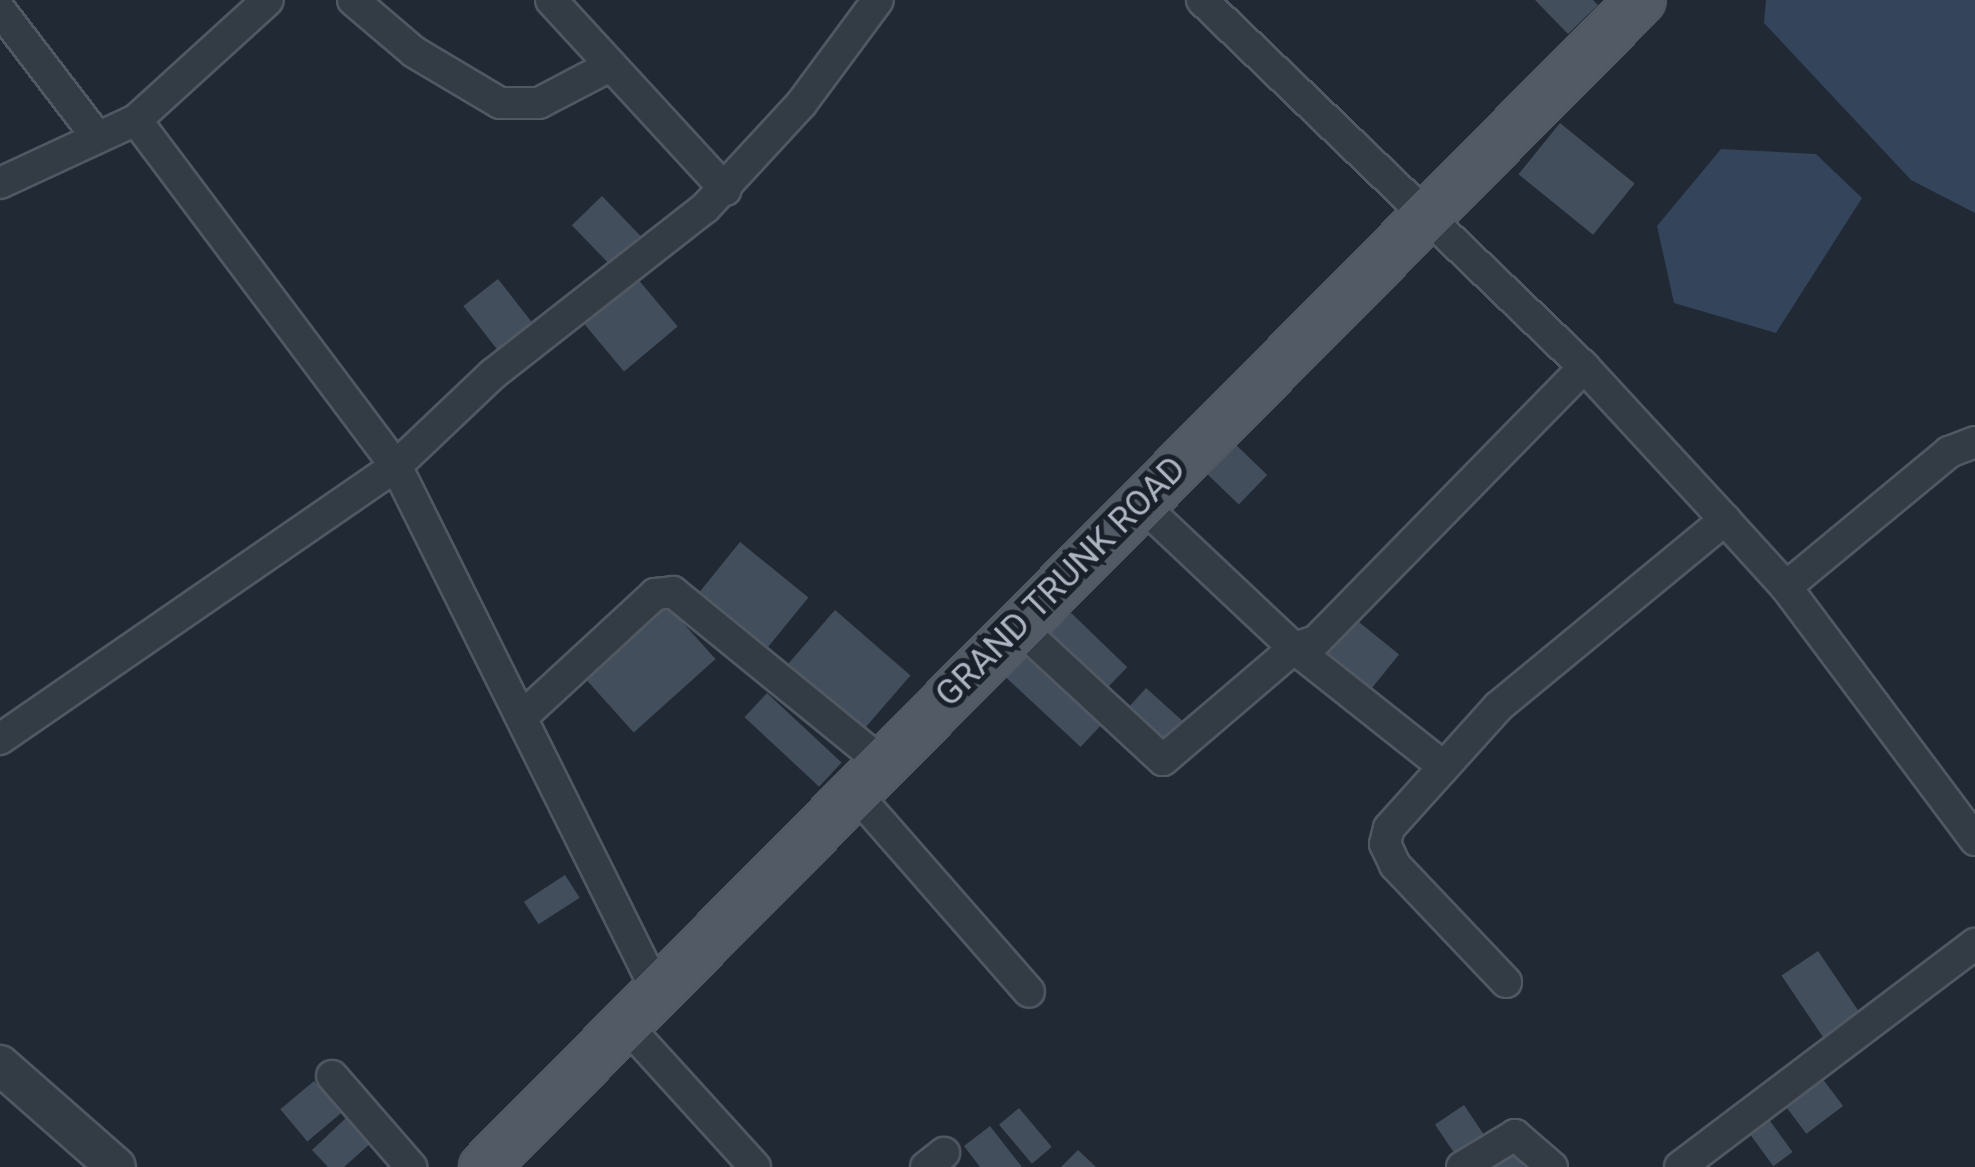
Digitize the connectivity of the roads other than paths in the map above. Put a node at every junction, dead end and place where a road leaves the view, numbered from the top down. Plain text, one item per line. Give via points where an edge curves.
1 (268, 0) edge
2 (353, 0) edge
3 (551, 0) edge
4 (878, 0) edge
5 (1202, 0) edge
6 (1641, 0) edge
7 (0, 10) edge
8 (608, 66) junction
9 (136, 120) junction
10 (97, 137) junction
11 (0, 183) edge
12 (726, 190) junction
13 (1432, 217) junction
14 (1584, 368) junction
15 (1975, 442) edge
16 (396, 466) junction
17 (1139, 502) junction
18 (1725, 520) junction
19 (1786, 586) junction
20 (1016, 624) junction
21 (1294, 648) junction
22 (523, 716) junction
23 (0, 739) edge
24 (1444, 768) junction
25 (869, 778) junction
26 (1975, 840) edge
27 (1975, 944) edge
28 (1506, 982) dead end
29 (1029, 992) dead end
30 (641, 1008) junction
31 (0, 1065) edge
32 (332, 1076) dead end
33 (116, 1167) edge
34 (411, 1167) edge
35 (484, 1167) edge
36 (755, 1167) edge
37 (1462, 1167) edge
38 (1552, 1167) edge
39 (1680, 1167) edge

1 - 9 street
2 - 8 street via 414,52 500,104 539,103
3 - 8 street
4 - 12 street
5 - 13 street
6 - 13 main road, GRAND TRUNK ROAD
7 - 10 street
8 - 12 street
9 - 10 street
9 - 16 street
10 - 11 street
12 - 16 street via 493,374
13 - 14 street
13 - 17 main road, GRAND TRUNK ROAD
14 - 18 street
14 - 21 street via 1316,641
15 - 19 street via 1948,452
16 - 22 street
16 - 23 street
17 - 20 main road, GRAND TRUNK ROAD
17 - 21 street
18 - 19 street
18 - 24 street via 1500,706
19 - 26 street
20 - 21 street via 1163,760
20 - 25 main road, GRAND TRUNK ROAD
21 - 24 street
22 - 25 street via 655,594 674,592
22 - 30 street
24 - 28 street via 1389,828 1385,844 1395,864
25 - 29 street
25 - 30 main road, GRAND TRUNK ROAD
27 - 39 street
30 - 35 main road, GRAND TRUNK ROAD
30 - 36 street
31 - 33 street
32 - 34 street
37 - 38 street via 1515,1135

